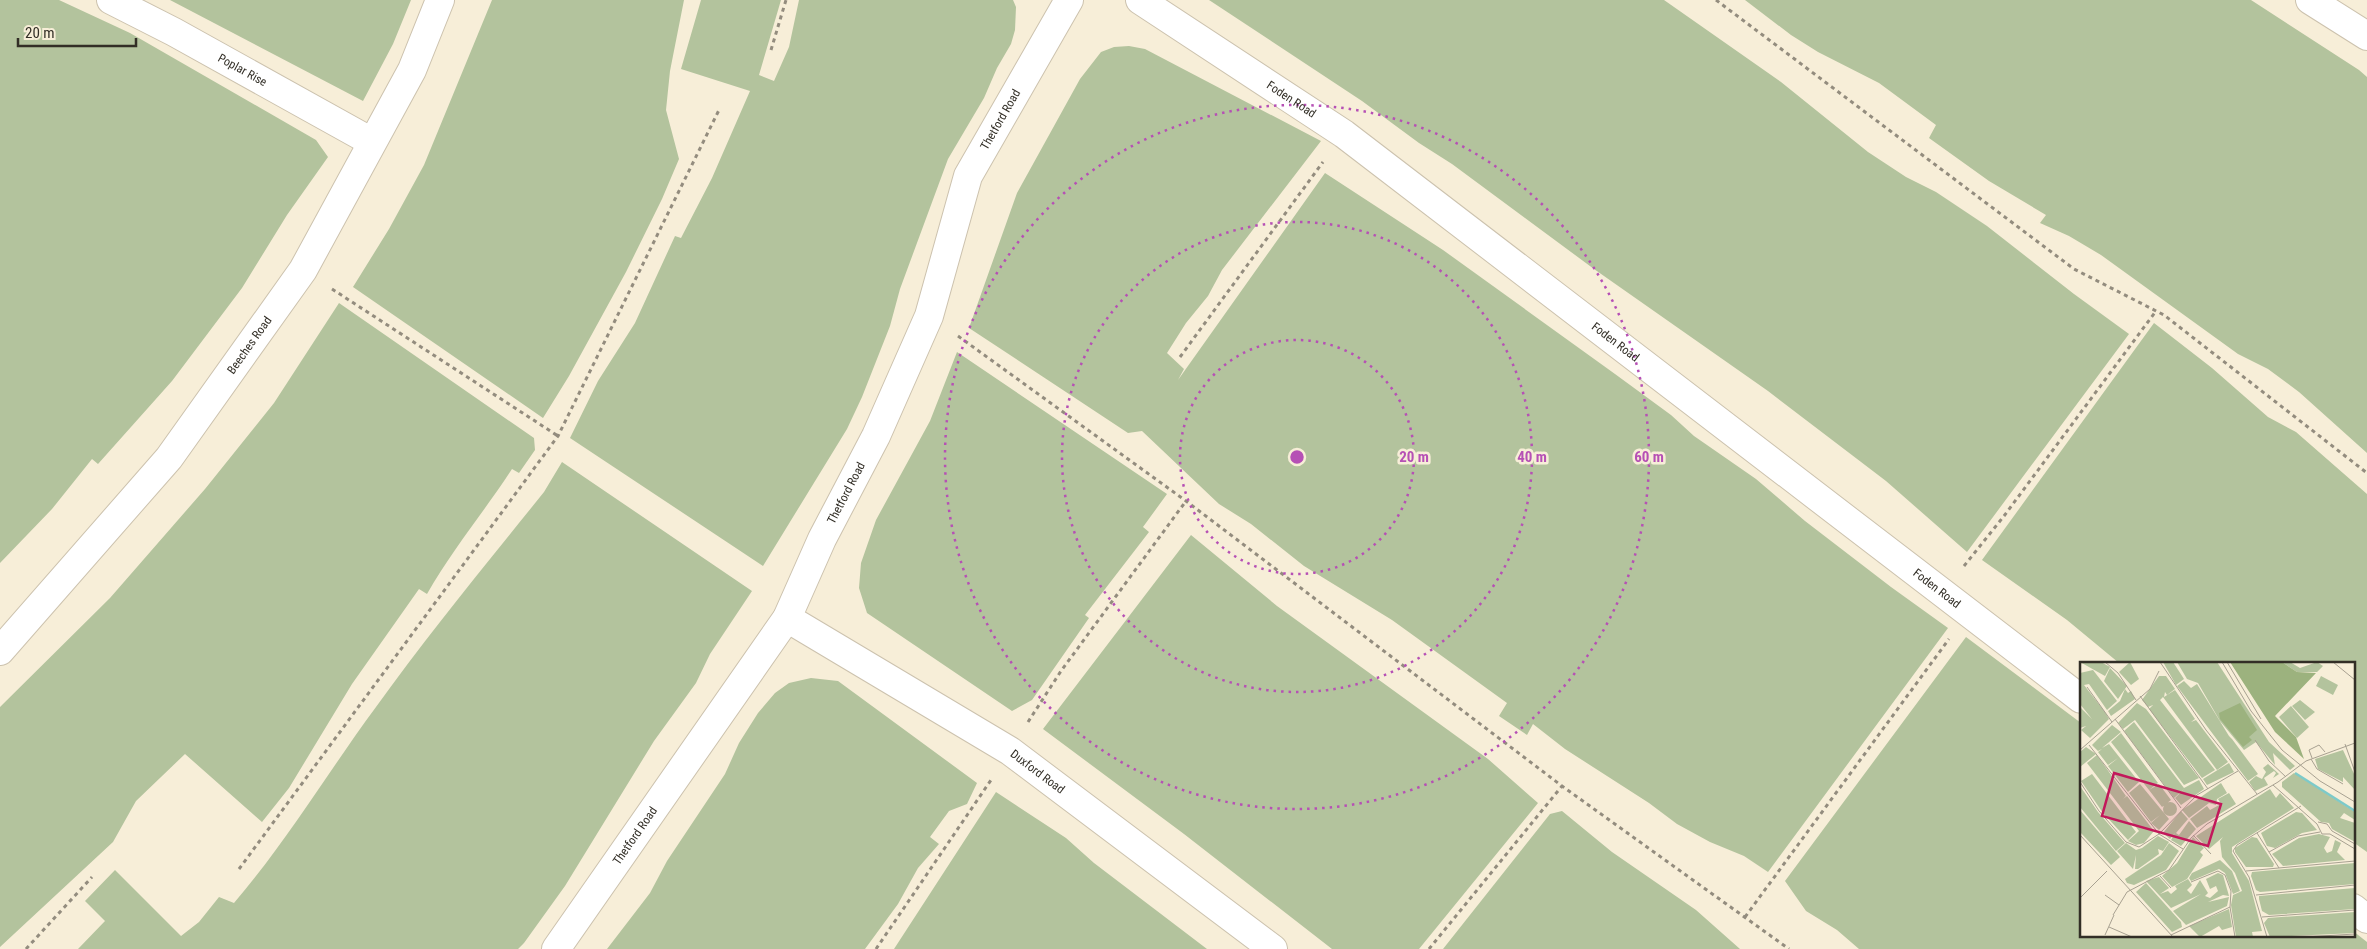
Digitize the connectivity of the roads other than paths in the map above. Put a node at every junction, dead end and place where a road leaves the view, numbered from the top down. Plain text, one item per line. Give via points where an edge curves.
1 (111, 0) edge
2 (440, 0) edge
3 (1069, 0) edge
4 (1140, 0) edge
5 (2310, 0) edge
6 (2367, 36) edge
7 (372, 142) junction
8 (787, 618) junction
9 (0, 651) edge
10 (2080, 698) edge
11 (2354, 909) edge
12 (2367, 919) edge
13 (556, 949) edge
14 (1273, 949) edge

1 - 7 street, Poplar Rise
2 - 7 street, Beeches Road via 412,70
3 - 8 street, Thetford Road via 968,176 929,316 876,436 822,539
4 - 10 street, Foden Road via 1344,134
5 - 6 street
7 - 9 street, Beeches Road via 303,270 169,458
8 - 13 street, Thetford Road
8 - 14 street, Duxford Road via 1010,751
11 - 12 street

